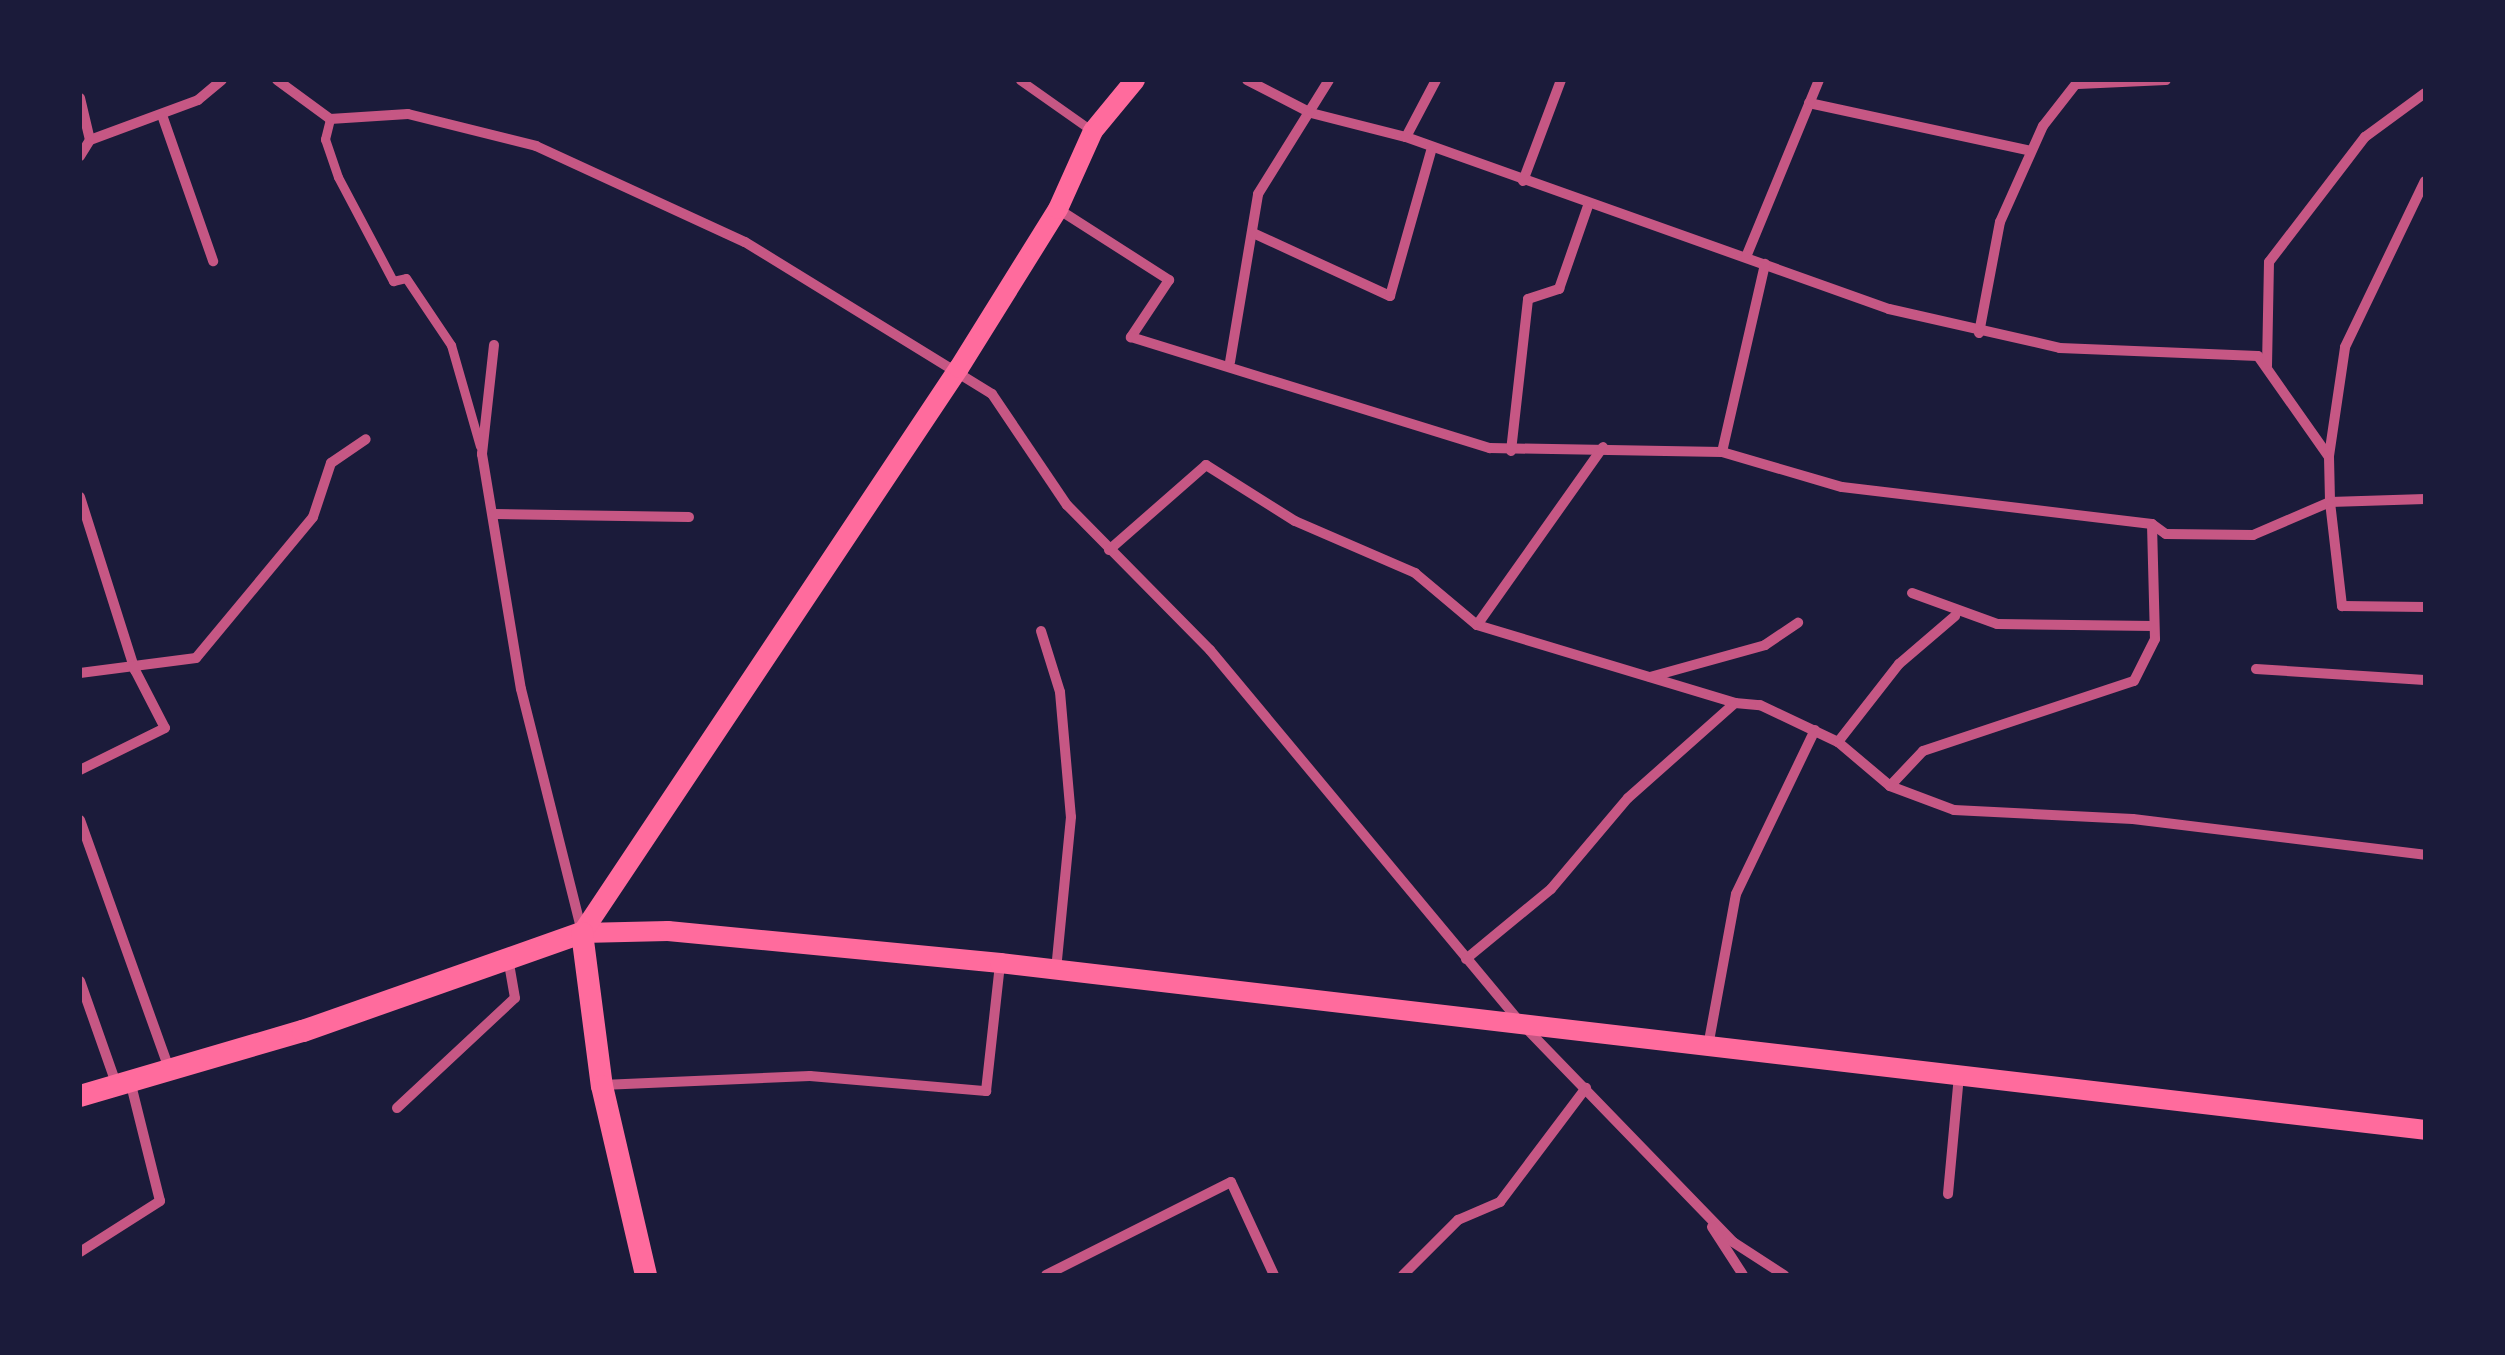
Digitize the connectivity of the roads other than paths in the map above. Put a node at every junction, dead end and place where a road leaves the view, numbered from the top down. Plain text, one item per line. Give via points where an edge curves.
1 (222, 80) edge
2 (277, 80) edge
3 (1020, 80) edge
4 (1136, 80) edge
5 (1247, 80) edge
6 (1329, 80) edge
7 (1436, 80) edge
8 (1561, 80) edge
9 (1818, 80) edge
10 (2166, 80) edge
11 (2079, 82) edge
12 (2425, 93) edge
13 (80, 98) edge
14 (1809, 103) junction
15 (1311, 113) junction
16 (162, 115) junction
17 (330, 118) junction
18 (1093, 132) junction
19 (1406, 137) junction
20 (90, 140) junction
21 (1432, 148) junction
22 (2032, 151) junction
23 (80, 156) edge
24 (1524, 181) junction
25 (2425, 182) edge
26 (1589, 203) junction
27 (1058, 209) junction
28 (1252, 233) junction
29 (1746, 258) junction
30 (212, 261) dead end
31 (1765, 264) junction
32 (1979, 333) junction
33 (494, 345) dead end
34 (1230, 362) junction
35 (2267, 366) junction
36 (959, 368) junction
37 (366, 440) dead end
38 (1603, 447) junction
39 (1510, 451) junction
40 (1722, 452) junction
41 (482, 454) junction
42 (2329, 457) junction
43 (80, 497) edge
44 (2425, 500) edge
45 (2330, 502) junction
46 (494, 514) junction
47 (689, 518) dead end
48 (2152, 524) junction
49 (1109, 550) junction
50 (1912, 593) dead end
51 (2425, 607) edge
52 (1955, 616) junction
53 (1477, 624) junction
54 (1798, 624) dead end
55 (2154, 626) junction
56 (1041, 631) dead end
57 (2256, 669) dead end
58 (135, 670) junction
59 (80, 673) edge
60 (1650, 677) junction
61 (2425, 680) edge
62 (1735, 703) junction
63 (1815, 730) junction
64 (1838, 742) junction
65 (80, 770) edge
66 (1890, 786) junction
67 (80, 820) edge
68 (2425, 854) edge
69 (582, 932) junction
70 (508, 957) junction
71 (1466, 959) junction
72 (1000, 963) junction
73 (1056, 970) junction
74 (80, 980) edge
75 (1519, 1020) junction
76 (1709, 1041) junction
77 (170, 1069) junction
78 (1960, 1072) junction
79 (123, 1082) junction
80 (602, 1086) junction
81 (1586, 1088) junction
82 (80, 1096) edge
83 (397, 1108) dead end
84 (2425, 1130) edge
85 (1948, 1194) dead end
86 (1698, 1206) junction
87 (82, 1248) edge
88 (646, 1275) edge
89 (1046, 1275) edge
90 (1274, 1275) edge
91 (1403, 1275) edge
92 (1742, 1275) edge
93 (1784, 1275) edge

1 - 16 street
2 - 17 street
3 - 18 street
4 - 18 main road
5 - 15 street
6 - 15 street
7 - 19 street
8 - 24 street
9 - 14 street
10 - 11 street
11 - 22 street
12 - 35 street via 2365,138 2269,262
13 - 20 street
14 - 22 street
14 - 29 street
15 - 19 street
15 - 28 street via 1258,194
16 - 20 street
16 - 30 street
17 - 36 street via 408,114 536,146 746,242
17 - 41 street via 325,139 338,177 393,281 406,278 451,345
18 - 27 main road
19 - 21 street
20 - 23 street
21 - 24 street
21 - 28 street via 1390,296
22 - 32 street via 2000,222
24 - 26 street
25 - 42 street via 2345,347
26 - 29 street
26 - 39 street via 1558,289 1528,298
27 - 34 street via 1168,280 1130,337
27 - 36 main road
28 - 34 street
29 - 31 street
31 - 32 street
31 - 40 street
32 - 35 street via 2060,348 2203,348
33 - 41 street
34 - 39 street
35 - 42 street
36 - 49 street via 992,394
36 - 69 main road
37 - 58 street via 331,463 312,517 196,658
38 - 39 street
38 - 40 street
38 - 53 street
40 - 48 street via 1842,487
41 - 46 street
42 - 45 street
43 - 58 street
44 - 45 street
45 - 48 street via 2253,536 2166,534
45 - 51 street via 2342,606
46 - 47 street
46 - 69 street via 522,689
48 - 55 street
49 - 53 street via 1206,465 1295,520 1416,573
49 - 71 street via 1210,650
50 - 52 street
52 - 55 street via 2048,631
52 - 64 street via 1899,664
53 - 60 street
54 - 60 street via 1766,645
55 - 66 street via 2150,662 2134,681 1923,751
56 - 73 street via 1060,692 1072,844
57 - 61 street
58 - 59 street
58 - 65 street via 165,728
60 - 62 street
62 - 63 street
62 - 71 street via 1628,798 1551,889
63 - 64 street
63 - 76 street via 1736,894
64 - 66 street
66 - 68 street via 1954,810 2133,819
67 - 77 street
69 - 70 highway
69 - 72 main road via 668,932
69 - 80 highway
70 - 77 highway
70 - 83 street via 516,998
71 - 75 street
72 - 73 main road
72 - 80 street via 986,1091 810,1076
73 - 75 main road
74 - 79 street
75 - 76 main road
75 - 81 street
76 - 78 main road
77 - 79 highway
78 - 84 main road
78 - 85 street
79 - 82 highway
79 - 87 street via 160,1202
80 - 88 highway
81 - 86 street
81 - 91 street via 1500,1202 1458,1220
86 - 92 street
86 - 93 street
89 - 90 street via 1231,1182

